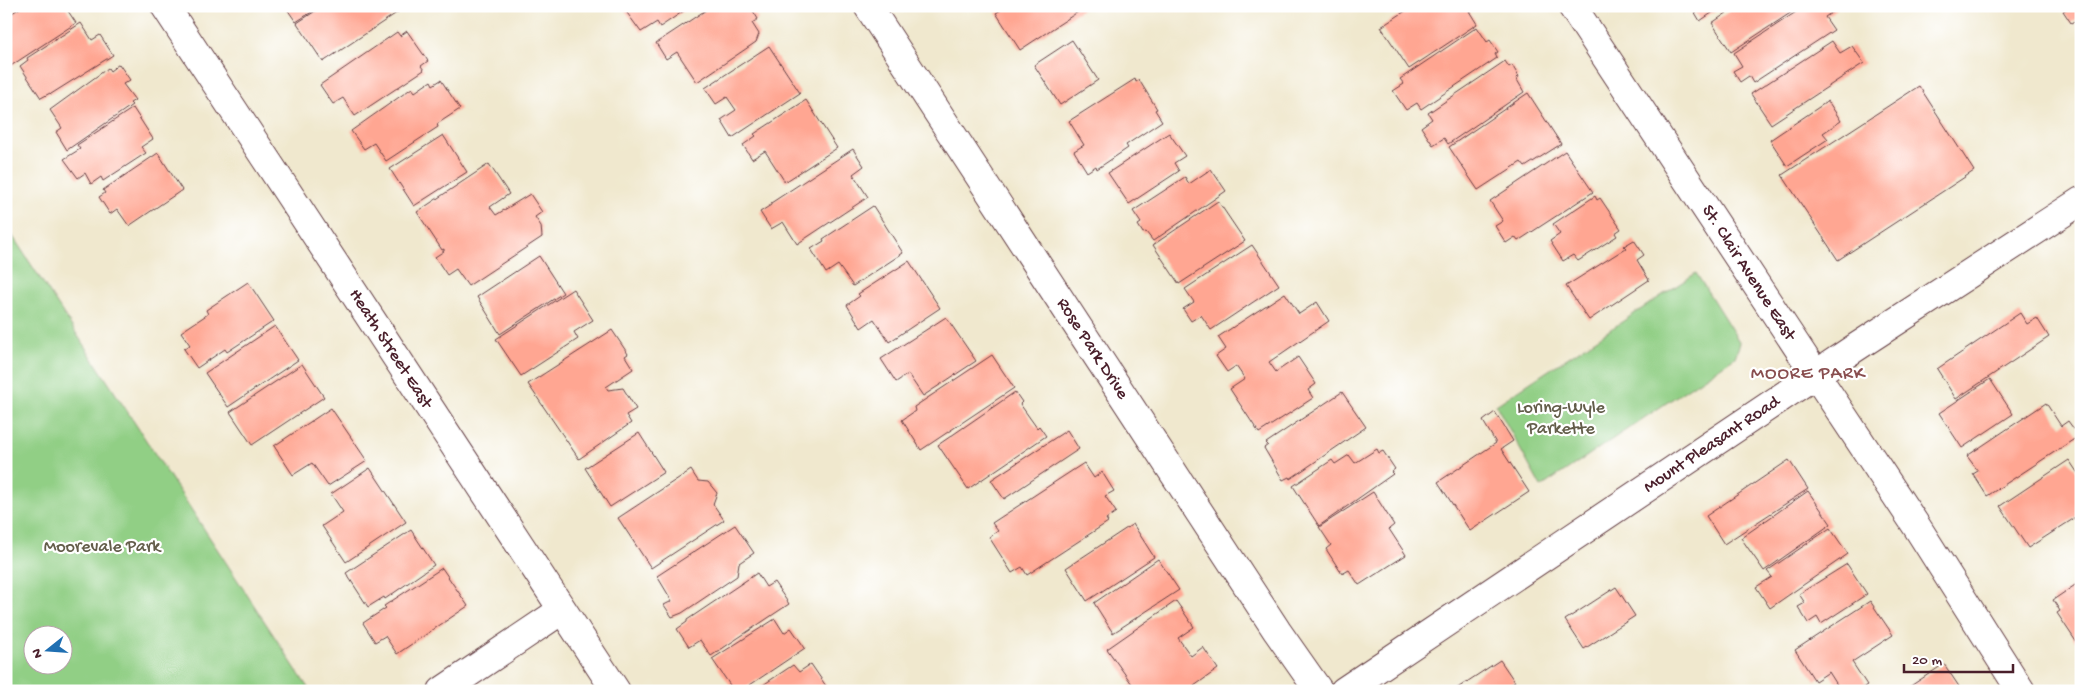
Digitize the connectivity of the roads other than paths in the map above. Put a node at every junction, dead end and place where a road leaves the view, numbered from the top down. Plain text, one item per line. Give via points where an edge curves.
1 (165, 6) edge
2 (868, 6) edge
3 (1572, 6) edge
4 (2081, 201) edge
5 (1816, 375) junction
6 (562, 610) junction
7 (442, 691) edge
8 (616, 691) edge
9 (1319, 691) edge
10 (1344, 691) edge
11 (2021, 691) edge

1 - 6 street, Heath Street East
2 - 9 street, Rose Park Drive via 1271,623
3 - 5 street, St. Clair Avenue East
4 - 5 street, Mount Pleasant Road
5 - 10 street, Mount Pleasant Road
5 - 11 street, St. Clair Avenue East
6 - 7 street
6 - 8 street, Heath Street East

